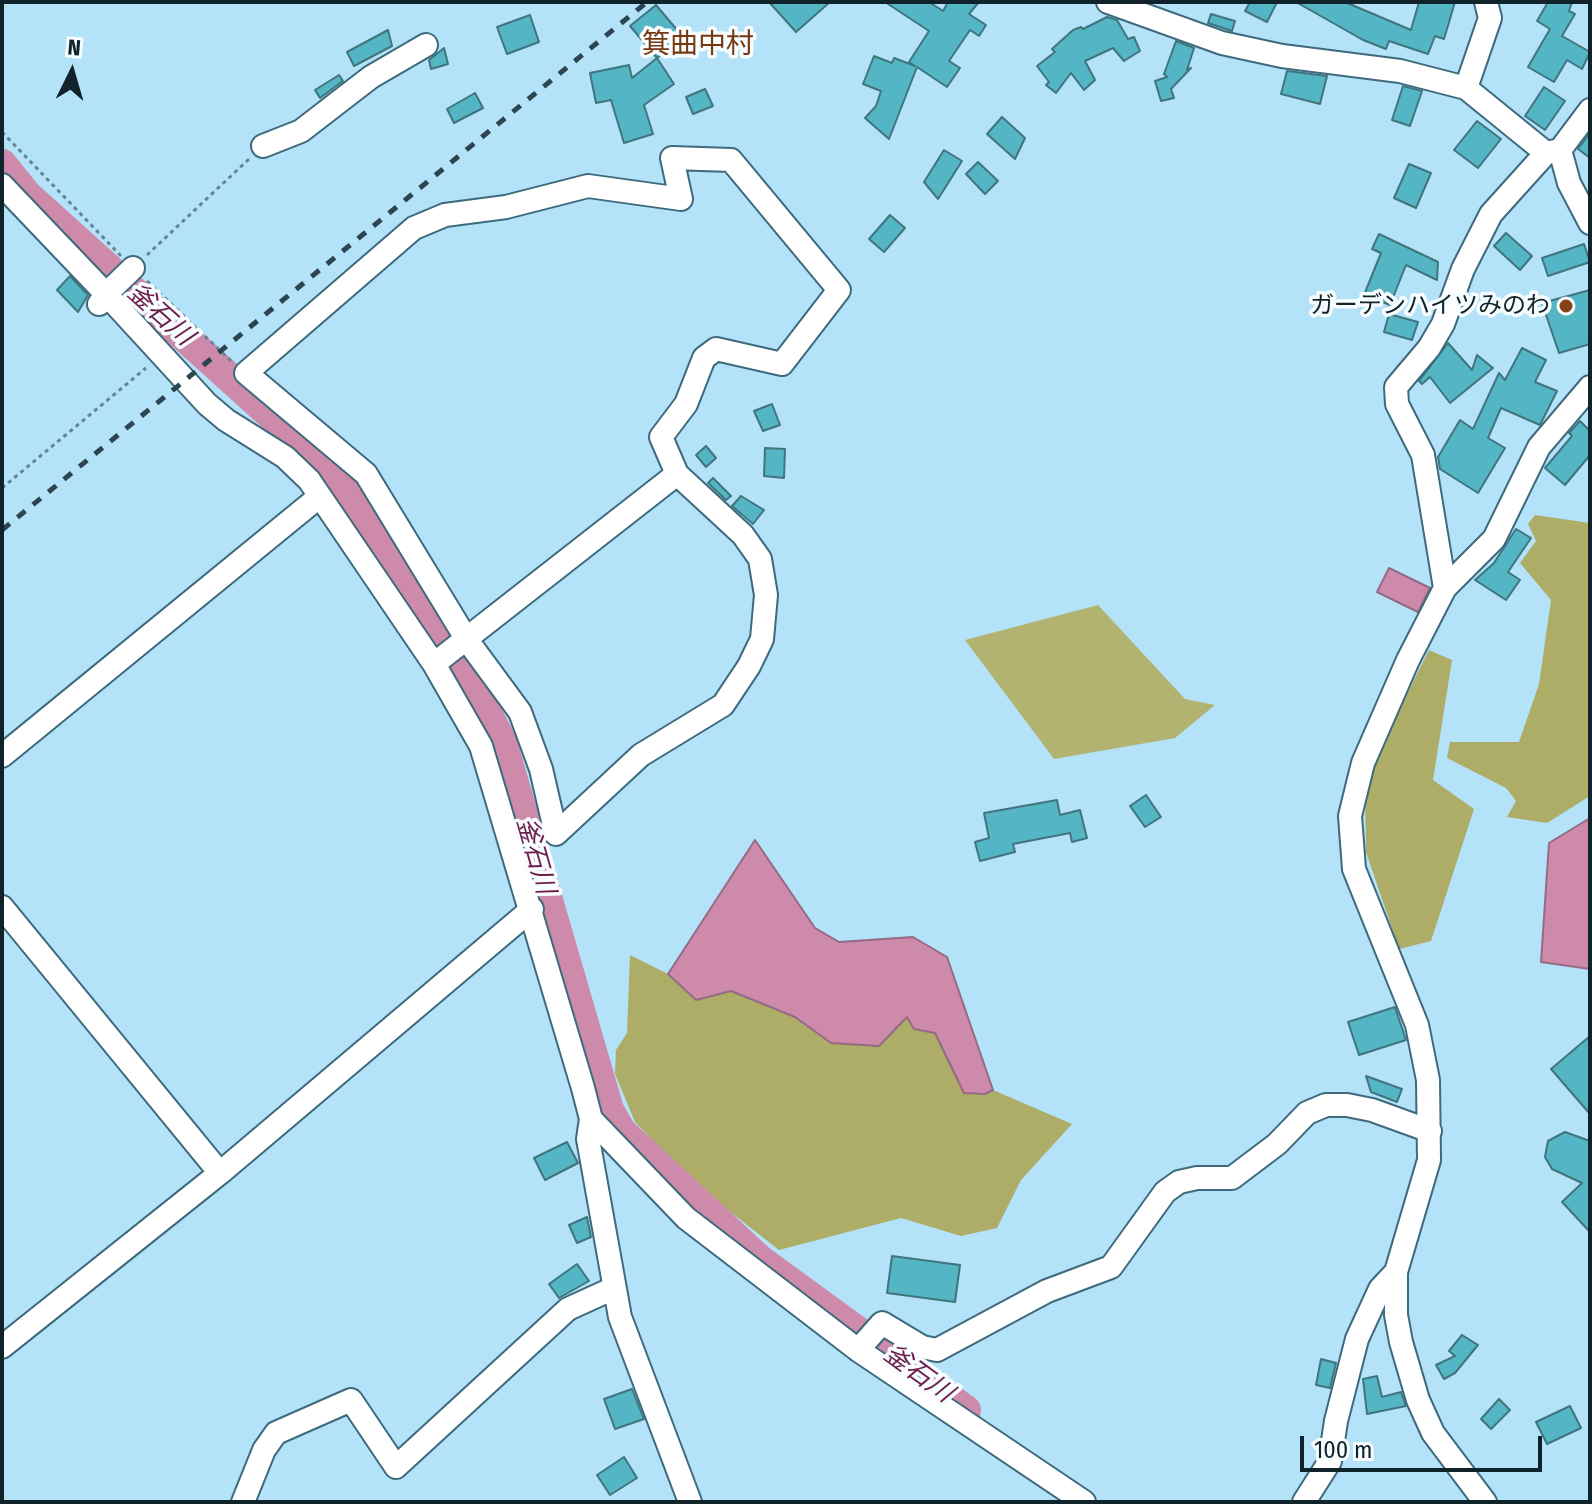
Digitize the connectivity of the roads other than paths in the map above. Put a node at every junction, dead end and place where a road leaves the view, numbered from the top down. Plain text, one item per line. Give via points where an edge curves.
1 (1108, 2) edge
2 (1486, 2) edge
3 (426, 45) dead end
4 (1466, 88) junction
5 (1590, 110) edge
6 (263, 146) road end
7 (1553, 151) junction
8 (2, 185) edge
9 (1590, 223) edge
10 (131, 270) road end
11 (109, 292) junction
12 (152, 363) road end
13 (1590, 387) edge
14 (677, 474) junction
15 (320, 496) junction
16 (1445, 588) junction
17 (465, 642) junction
18 (438, 661) junction
19 (2, 756) edge
20 (2, 907) edge
21 (532, 909) junction
22 (591, 1119) junction
23 (1430, 1131) junction
24 (220, 1173) junction
25 (1396, 1272) junction
26 (614, 1288) junction
27 (2, 1347) edge
28 (858, 1350) junction
29 (243, 1502) edge
30 (690, 1502) edge
31 (1084, 1502) edge
32 (1304, 1502) edge
33 (1485, 1502) edge

1 - 4 street via 1222,43 1400,71
2 - 4 street via 1490,18
3 - 6 street via 371,77 301,131
4 - 7 street
5 - 7 street
7 - 9 street
7 - 16 street via 1491,214 1436,336 1396,387 1397,404 1423,455
8 - 11 street
10 - 11 street
11 - 12 street via 99,304
11 - 15 street via 207,404 285,457
13 - 16 street via 1539,447 1494,539
14 - 17 street
14 - 17 street via 743,535 760,559 766,595 762,639 723,705 641,755 556,834 541,769 520,712
14 - 17 street via 661,437 686,404 704,358 716,349 782,364 839,290 731,160 672,158 681,199 588,186 506,207 445,215 414,228 246,373 366,474
15 - 18 street
15 - 19 street
16 - 23 street via 1363,763 1350,816 1354,869 1417,1025 1428,1080
17 - 18 street
18 - 21 street via 481,746
20 - 24 street
21 - 22 street
21 - 24 street
22 - 26 street via 588,1139
22 - 28 street via 686,1218
23 - 25 street via 1425,1177
23 - 28 street via 1372,1110 1326,1105 1307,1113 1232,1178 1197,1178 1165,1192 1111,1267 1047,1291 937,1350 882,1323
24 - 27 street
25 - 32 street via 1380,1289 1357,1339 1330,1461
25 - 33 street via 1396,1315 1418,1400 1433,1433
26 - 29 street via 568,1309 396,1467 351,1400 276,1433
26 - 30 street via 632,1356
28 - 31 street

